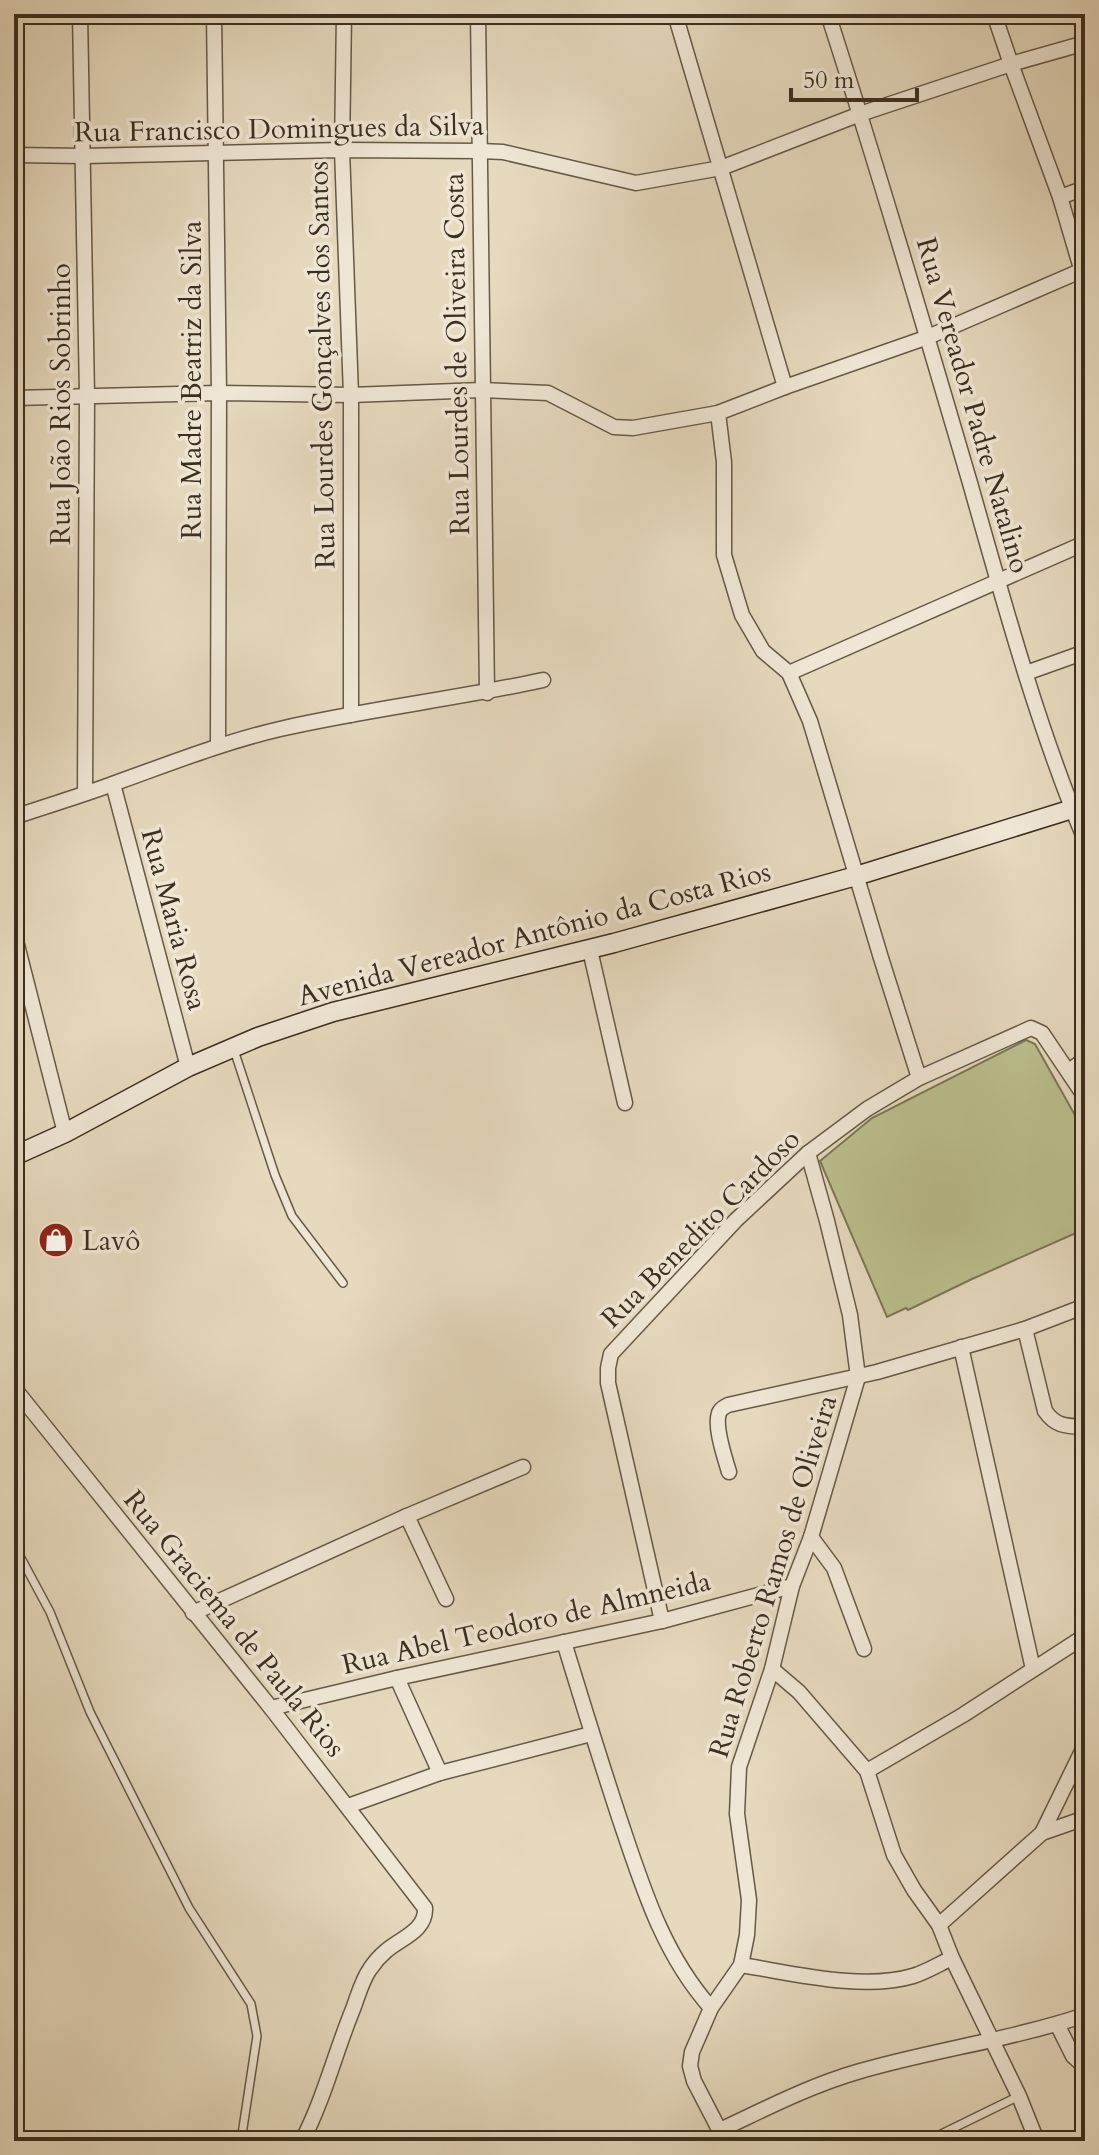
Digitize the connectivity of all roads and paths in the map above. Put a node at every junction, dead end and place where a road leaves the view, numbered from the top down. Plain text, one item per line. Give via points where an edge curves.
1 (80, 14) edge
2 (214, 14) edge
3 (344, 14) edge
4 (478, 14) edge
5 (675, 14) edge
6 (828, 14) edge
7 (994, 14) edge
8 (1085, 43) edge
9 (1011, 64) junction
10 (860, 114) junction
11 (342, 150) junction
12 (480, 151) junction
13 (215, 152) junction
14 (14, 155) edge
15 (84, 156) junction
16 (721, 168) junction
17 (1085, 188) edge
18 (1060, 197) junction
19 (1084, 274) edge
20 (928, 337) junction
21 (785, 387) junction
22 (482, 390) junction
23 (219, 393) junction
24 (351, 395) junction
25 (87, 396) junction
26 (14, 398) edge
27 (718, 413) junction
28 (1085, 543) edge
29 (998, 582) junction
30 (1085, 652) edge
31 (789, 673) junction
32 (1026, 673) junction
33 (543, 680) dead end
34 (487, 693) junction
35 (351, 715) junction
36 (218, 746) junction
37 (113, 784) junction
38 (85, 793) junction
39 (1078, 807) edge
40 (14, 817) edge
41 (1085, 840) edge
42 (856, 876) junction
43 (14, 933) edge
44 (590, 950) junction
45 (233, 1047) junction
46 (1085, 1059) edge
47 (188, 1067) junction
48 (1069, 1071) junction
49 (919, 1078) junction
50 (1085, 1097) edge
51 (625, 1103) dead end
52 (65, 1133) junction
53 (808, 1153) junction
54 (14, 1156) edge
55 (343, 1283) dead end
56 (1085, 1306) edge
57 (1025, 1329) junction
58 (961, 1347) junction
59 (858, 1377) junction
60 (14, 1388) edge
61 (1085, 1427) edge
62 (523, 1467) dead end
63 (729, 1472) dead end
64 (407, 1516) junction
65 (811, 1537) junction
66 (14, 1545) edge
67 (792, 1586) junction
68 (446, 1599) dead end
69 (193, 1613) junction
70 (662, 1621) junction
71 (1085, 1636) edge
72 (564, 1642) junction
73 (864, 1649) dead end
74 (772, 1669) junction
75 (1033, 1669) junction
76 (397, 1678) junction
77 (271, 1708) junction
78 (591, 1734) junction
79 (1085, 1745) edge
80 (867, 1771) junction
81 (440, 1773) junction
82 (348, 1806) junction
83 (1085, 1818) edge
84 (1042, 1833) junction
85 (939, 1925) junction
86 (952, 1958) junction
87 (741, 1965) junction
88 (711, 2008) junction
89 (1085, 2015) edge
90 (1057, 2024) junction
91 (994, 2041) junction
92 (1085, 2067) edge
93 (1019, 2096) junction
94 (723, 2136) edge
95 (241, 2141) edge
96 (302, 2141) edge
97 (927, 2141) edge
98 (1037, 2141) edge

1 - 15 street, Rua João Rios Sobrinho
2 - 13 street, Rua Madre Beatriz da Silva
3 - 11 street, Rua Lourdes Gonçalves dos Santos
4 - 12 street, Rua Lourdes de Oliveira Costa
5 - 16 street
6 - 10 street, Rua Vereador Padre Natalino
7 - 9 street
8 - 9 street
9 - 10 street
9 - 18 street
10 - 16 street
10 - 20 street, Rua Vereador Padre Natalino
11 - 12 street, Rua Francisco Domingues da Silva
11 - 13 street, Rua Francisco Domingues da Silva
11 - 24 street, Rua Lourdes Gonçalves dos Santos
12 - 16 street, Rua Francisco Domingues da Silva via 636,183
12 - 22 street, Rua Lourdes de Oliveira Costa
13 - 15 street, Rua Francisco Domingues da Silva
13 - 23 street, Rua Madre Beatriz da Silva
14 - 15 street, Rua Francisco Domingues da Silva
15 - 25 street, Rua João Rios Sobrinho
16 - 21 street
17 - 18 street
18 - 19 street
19 - 20 street
20 - 21 street
20 - 29 street, Rua Vereador Padre Natalino
21 - 27 street
22 - 24 street
22 - 27 street via 548,393 614,427
22 - 34 street, Rua Lourdes de Oliveira Costa
23 - 24 street
23 - 25 street
23 - 36 street, Rua Madre Beatriz da Silva
24 - 35 street, Rua Lourdes Gonçalves dos Santos
25 - 26 street
25 - 38 street, Rua João Rios Sobrinho
27 - 31 street via 724,555 742,615 763,651
28 - 29 street
29 - 31 street
29 - 32 street, Rua Vereador Padre Natalino
30 - 32 street
31 - 42 street via 810,721
32 - 39 street, Rua Vereador Padre Natalino
33 - 34 street
34 - 35 street
35 - 36 street
36 - 37 street
37 - 38 street
37 - 47 street, Rua Maria Rosa
38 - 40 street
39 - 41 street, Rua Vereador Padre Natalino
39 - 42 main road, Avenida Vereador Antônio da Costa Rios
42 - 44 main road, Avenida Vereador Antônio da Costa Rios
42 - 49 street
43 - 52 street
44 - 45 main road, Avenida Vereador Antônio da Costa Rios via 333,1012
44 - 51 street
45 - 47 main road, Avenida Vereador Antônio da Costa Rios
45 - 55 lane via 292,1216
46 - 48 street
47 - 52 main road, Avenida Vereador Antônio da Costa Rios
48 - 49 street, Rua Benedito Cardoso via 1042,1033 1031,1028
48 - 50 street
49 - 53 street, Rua Benedito Cardoso
52 - 54 main road, Avenida Vereador Antônio da Costa Rios
53 - 59 street, Rua Roberto Ramos de Oliveira via 850,1315
53 - 70 street, Rua Benedito Cardoso via 736,1220 611,1354 608,1383
56 - 57 street
57 - 58 street
57 - 61 street via 1045,1411 1061,1426
58 - 59 street
58 - 75 street
59 - 63 street via 721,1409 719,1433
59 - 65 street, Rua Roberto Ramos de Oliveira
60 - 69 street, Rua Graciema de Paula Rios
62 - 64 street
64 - 68 street
64 - 69 street
65 - 67 street, Rua Roberto Ramos de Oliveira
65 - 73 street via 834,1568
66 - 95 lane via 50,1612 90,1712 189,1908 251,2004 257,2036
67 - 70 street, Rua Abel Teodoro de Almneida
67 - 74 street, Rua Roberto Ramos de Oliveira
69 - 77 street, Rua Graciema de Paula Rios
70 - 72 street, Rua Abel Teodoro de Almneida
71 - 75 street
72 - 76 street, Rua Abel Teodoro de Almneida
72 - 78 street
74 - 80 street via 799,1692
74 - 87 street, Rua Roberto Ramos de Oliveira via 739,1767 737,1814 749,1900
75 - 80 street
76 - 77 street, Rua Abel Teodoro de Almneida
76 - 81 street
77 - 82 street, Rua Graciema de Paula Rios
78 - 81 street
78 - 88 street via 648,1904 669,1947
79 - 84 street
80 - 85 street via 894,1855
81 - 82 street
82 - 96 street, Rua Graciema de Paula Rios via 414,1892 425,1916 368,1971
83 - 84 street
84 - 85 street
85 - 86 street
86 - 87 street via 914,1976 877,1982
86 - 91 street
87 - 88 street, Rua Roberto Ramos de Oliveira
88 - 94 street, Rua Roberto Ramos de Oliveira via 690,2066
89 - 90 street
90 - 91 street
90 - 92 street via 1073,2056
91 - 93 street
91 - 94 street via 810,2087
93 - 97 lane
93 - 98 street

